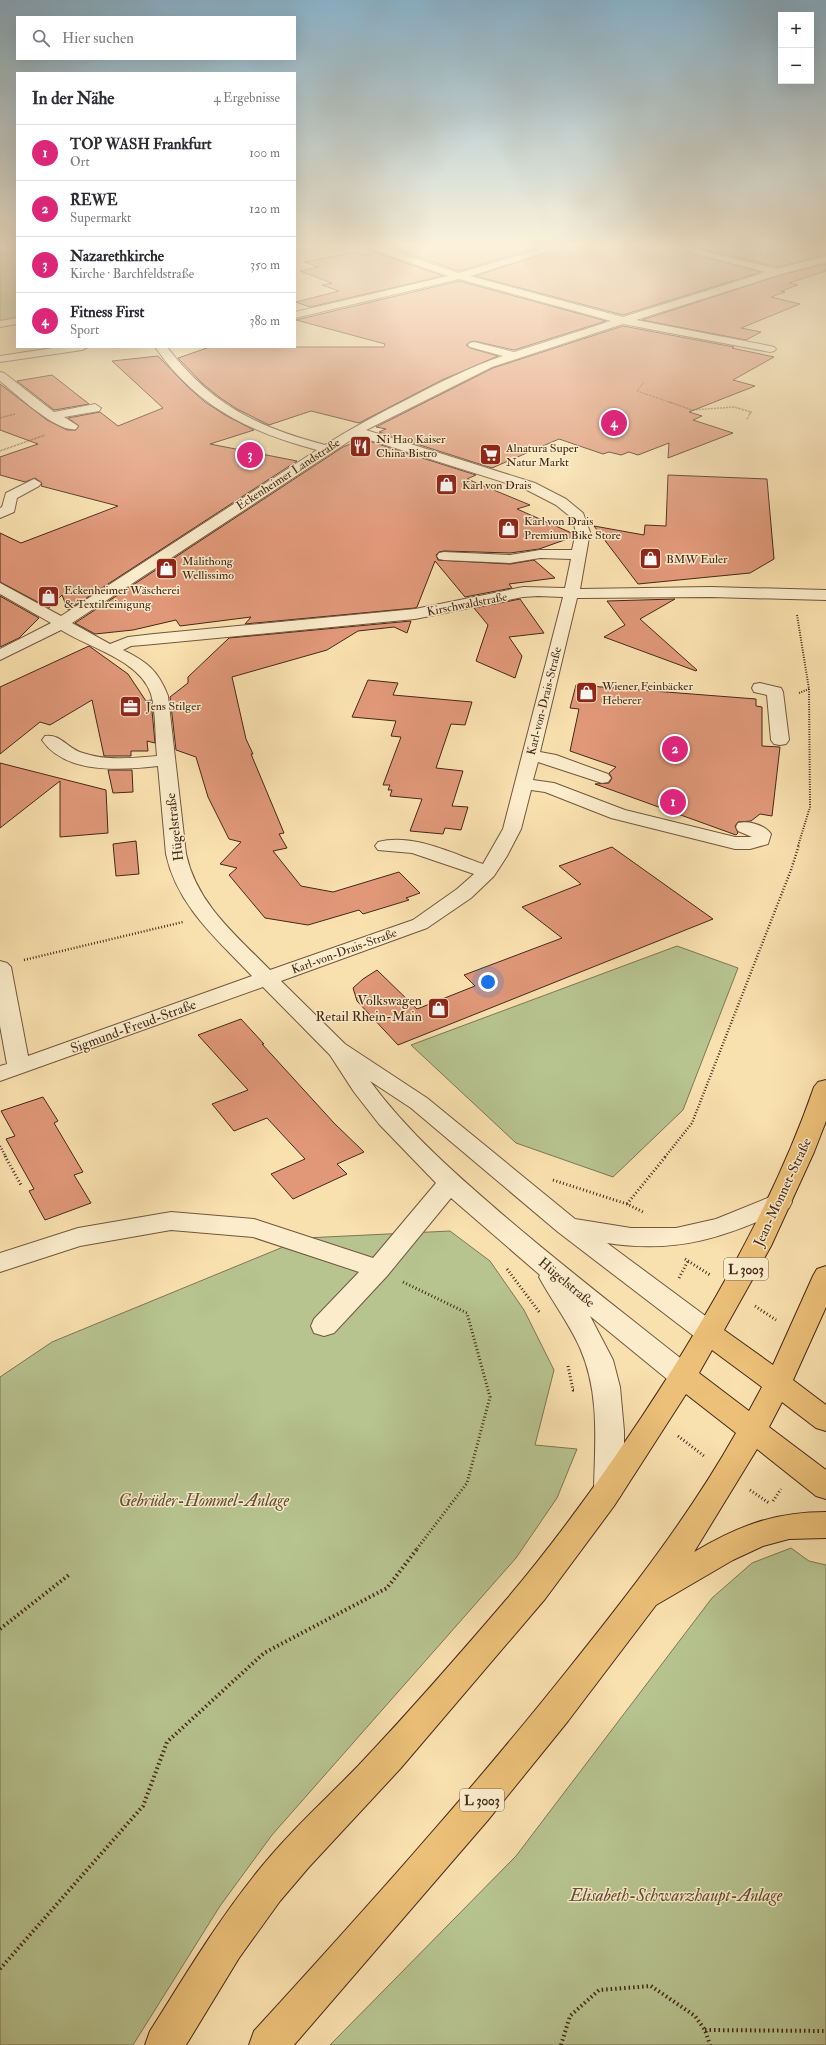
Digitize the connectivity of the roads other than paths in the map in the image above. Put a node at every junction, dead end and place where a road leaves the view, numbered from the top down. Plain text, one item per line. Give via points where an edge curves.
1 (557, 342) edge
2 (736, 342) edge
3 (474, 345) dead end
4 (76, 348) edge
5 (162, 348) edge
6 (770, 349) dead end
7 (515, 356) junction
8 (0, 360) edge
9 (0, 375) edge
10 (95, 408) dead end
11 (26, 413) dead end
12 (48, 413) junction
13 (72, 426) road end
14 (355, 431) junction
15 (326, 449) junction
16 (34, 483) dead end
17 (0, 514) edge
18 (579, 555) junction
19 (444, 556) dead end
20 (0, 588) edge
21 (570, 594) junction
22 (822, 595) edge
23 (60, 624) junction
24 (110, 650) junction
25 (0, 655) edge
26 (760, 688) dead end
27 (51, 740) dead end
28 (780, 740) dead end
29 (531, 755) junction
30 (166, 760) junction
31 (602, 778) dead end
32 (524, 784) junction
33 (745, 827) dead end
34 (385, 846) dead end
35 (487, 872) junction
36 (0, 967) edge
37 (266, 979) junction
38 (338, 1049) junction
39 (9, 1071) edge
40 (826, 1087) edge
41 (450, 1183) junction
42 (780, 1202) junction
43 (566, 1226) junction
44 (0, 1264) edge
45 (544, 1264) junction
46 (378, 1269) junction
47 (826, 1276) edge
48 (324, 1326) dead end
49 (708, 1333) junction
50 (683, 1376) junction
51 (777, 1385) junction
52 (826, 1420) edge
53 (752, 1431) junction
54 (826, 1487) edge
55 (609, 1489) junction
56 (826, 1525) edge
57 (644, 1597) junction
58 (164, 2045) edge
59 (268, 2045) edge

1 - 7 street, Eckenheimer Landstraße
2 - 6 street
3 - 7 street
4 - 8 street
5 - 15 street via 172,364 201,393 233,416 280,436
7 - 14 street, Eckenheimer Landstraße via 488,365 434,390
9 - 12 street
10 - 12 street
11 - 12 street
12 - 13 street
14 - 15 street, Eckenheimer Landstraße
14 - 18 street, Karl-von-Drais-Straße via 530,486 561,502 578,516 583,532
15 - 23 street, Eckenheimer Landstraße
16 - 17 street via 10,496 9,509
18 - 19 street via 540,554 510,559
18 - 21 street, Karl-von-Drais-Straße
20 - 23 street, Hügelstraße via 43,611
21 - 22 street, Kirschwaldstraße via 711,592
21 - 24 street, Kirschwaldstraße via 523,592 415,614 128,642
21 - 29 street, Karl-von-Drais-Straße
23 - 24 street, Hügelstraße
23 - 25 street, Eckenheimer Landstraße
24 - 30 street, Hügelstraße via 146,671 158,688
26 - 28 street via 774,692
27 - 30 street via 66,753 94,762
29 - 31 street via 550,759
29 - 32 street, Karl-von-Drais-Straße
30 - 37 street, Hügelstraße via 176,854 188,890 206,916
32 - 33 street via 548,787 618,814 735,843 750,844 761,840 762,834
32 - 35 street, Karl-von-Drais-Straße via 512,829
34 - 35 street via 414,847
35 - 37 street, Karl-von-Drais-Straße via 466,892 420,924
36 - 39 street
37 - 38 street, Hügelstraße
37 - 39 street, Sigmund-Freud-Straße
38 - 41 street, Hügelstraße via 387,1120
38 - 43 street, Hügelstraße via 419,1103
40 - 42 main road, Jean-Monnet-Straße / L 3003
41 - 45 street, Hügelstraße
41 - 46 street
42 - 43 street via 728,1224 690,1235 630,1236
42 - 49 main road, Jean-Monnet-Straße / L 3003 via 743,1275
43 - 49 street, Hügelstraße
44 - 46 street via 78,1237 171,1221 254,1228
45 - 50 street, Hügelstraße
45 - 55 street via 581,1326 603,1372 609,1418
46 - 48 street
47 - 51 main road, L 3003
49 - 50 main road, Jean-Monnet-Straße / L 3003
49 - 51 main road, Hügelstraße
50 - 53 main road, Hügelstraße
50 - 55 main road, L 3003 via 657,1420
51 - 52 main road, Hügelstraße
51 - 53 main road, L 3003
53 - 54 main road, Hügelstraße
53 - 57 main road, L 3003 via 728,1474
55 - 58 main road, L 3003 via 535,1588 384,1762 268,1886
56 - 57 main road via 801,1525 769,1530 735,1544
57 - 59 main road, L 3003 via 542,1728 440,1850

